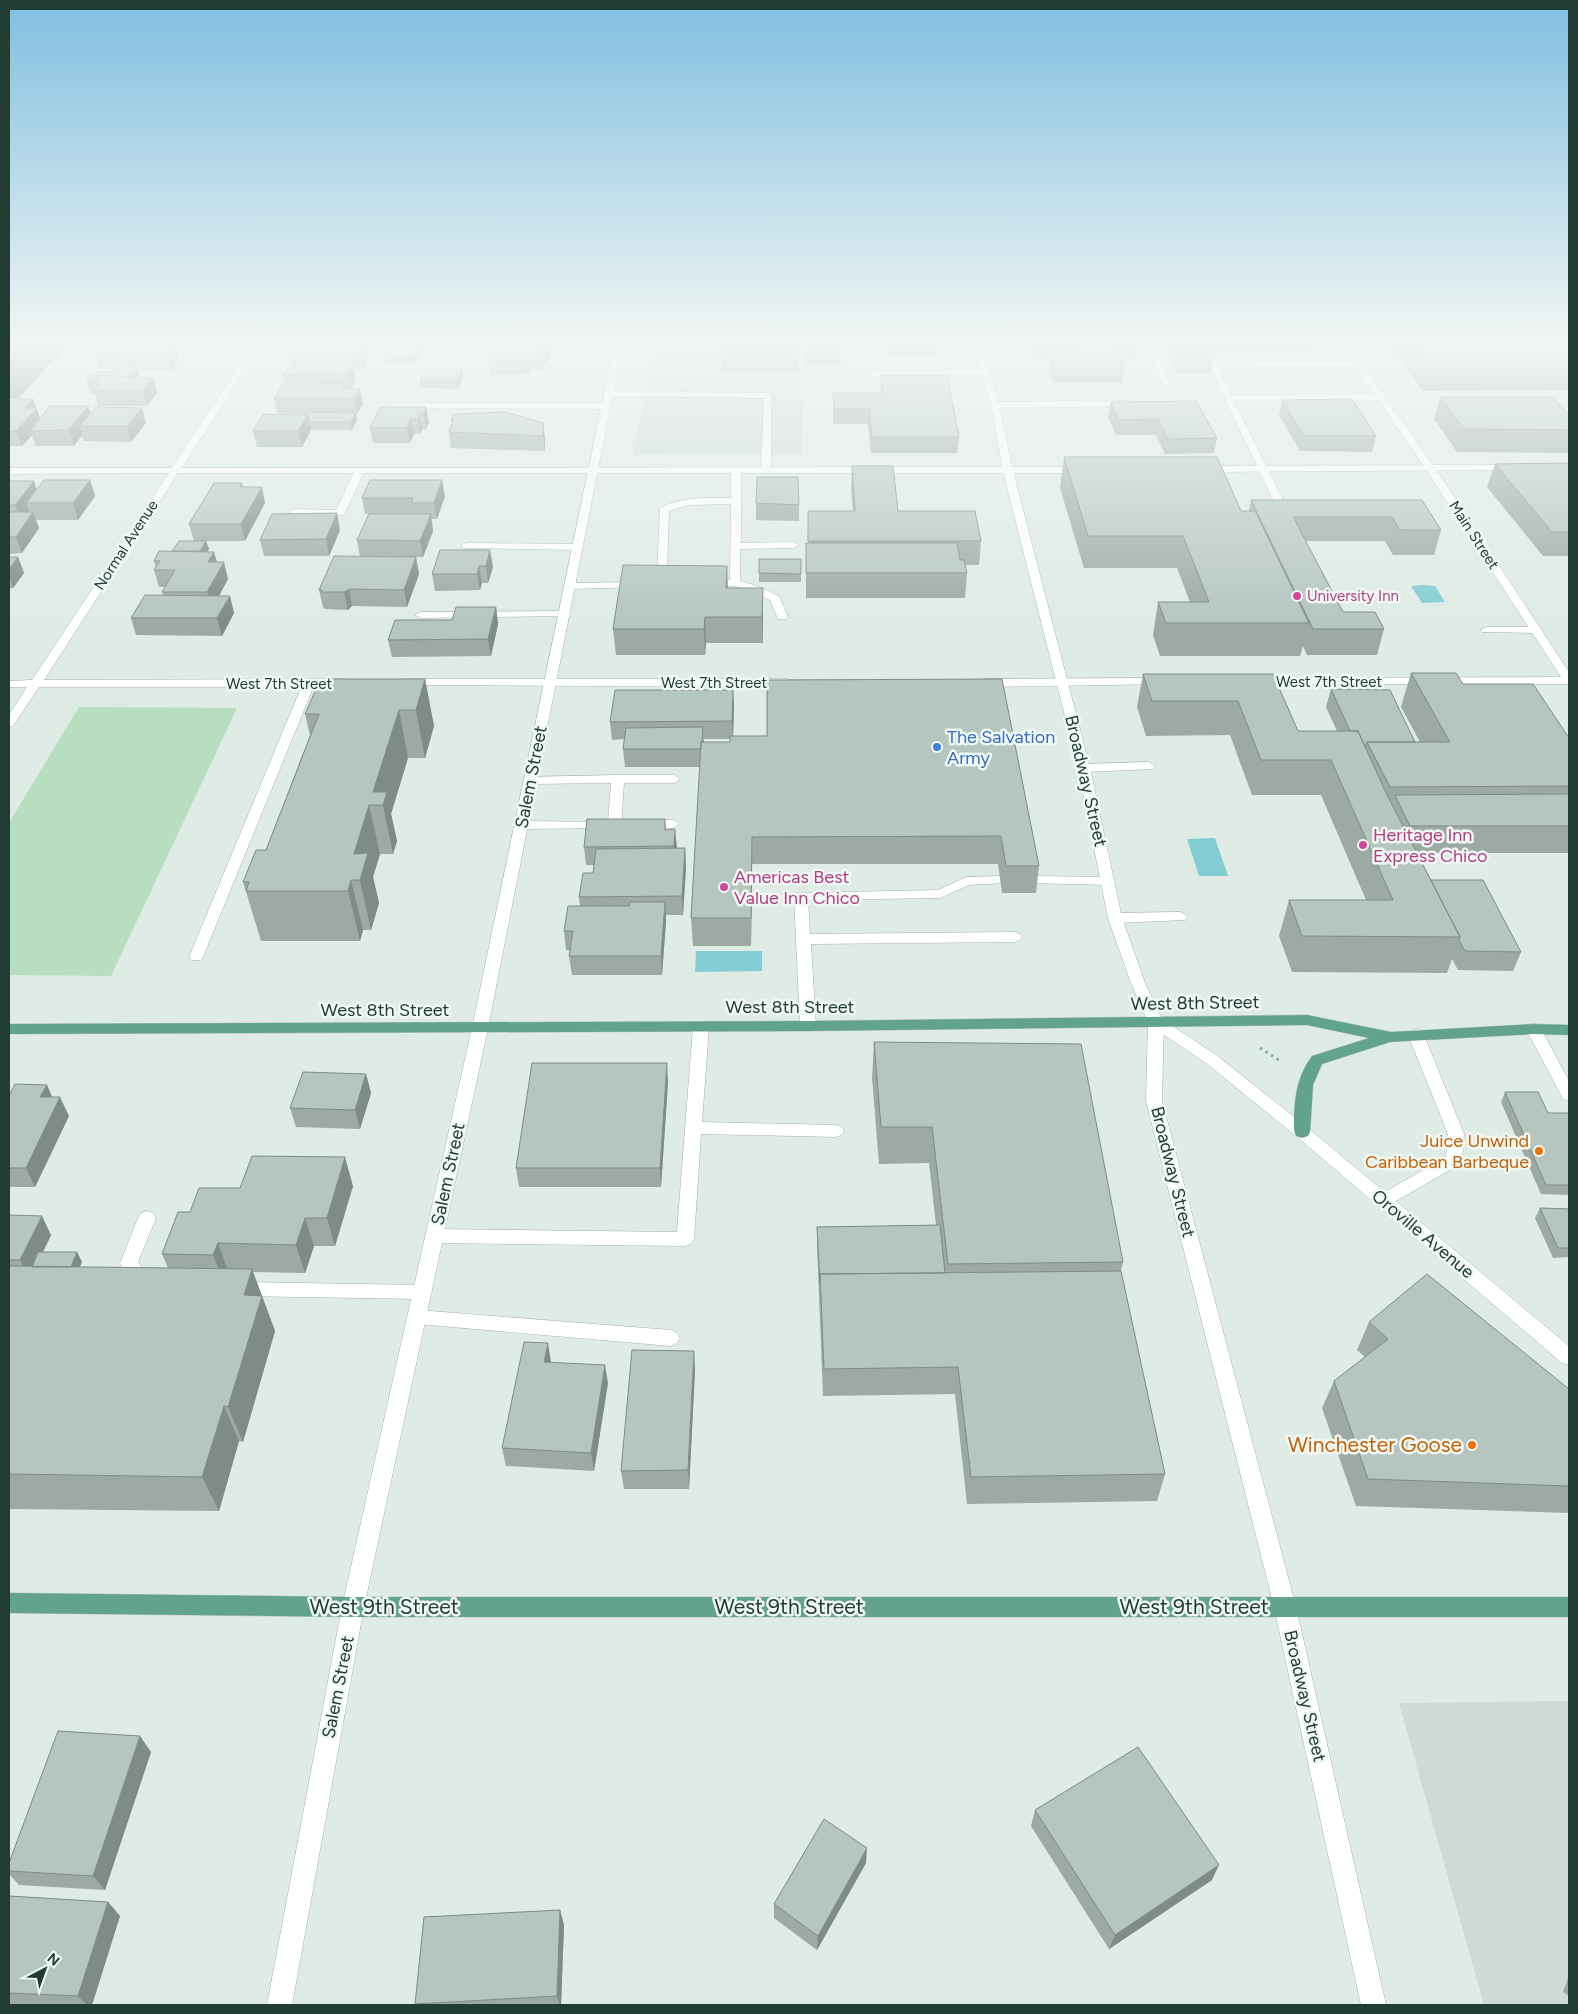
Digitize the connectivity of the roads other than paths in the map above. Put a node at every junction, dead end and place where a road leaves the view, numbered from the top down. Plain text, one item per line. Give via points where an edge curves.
1 (198, 436) edge
2 (600, 436) edge
3 (767, 436) edge
4 (1001, 436) edge
5 (1247, 436) edge
6 (1408, 436) edge
7 (1430, 468) junction
8 (1519, 468) edge
9 (593, 469) junction
10 (1263, 469) junction
11 (360, 470) junction
12 (736, 470) junction
13 (766, 470) junction
14 (1096, 470) edge
15 (1194, 470) edge
16 (9, 471) edge
17 (1008, 471) junction
18 (174, 472) junction
19 (736, 501) junction
20 (294, 512) edge
21 (1287, 519) edge
22 (794, 545) dead end
23 (467, 546) dead end
24 (735, 546) junction
25 (577, 547) junction
26 (735, 583) junction
27 (700, 584) edge
28 (570, 586) junction
29 (564, 614) junction
30 (421, 615) dead end
31 (782, 617) dead end
32 (1486, 630) dead end
33 (1537, 630) junction
34 (1569, 680) edge
35 (1172, 682) edge
36 (1242, 682) edge
37 (550, 683) junction
38 (798, 683) edge
39 (975, 683) edge
40 (1063, 683) junction
41 (9, 684) edge
42 (34, 684) junction
43 (309, 684) junction
44 (361, 684) edge
45 (390, 684) edge
46 (9, 723) edge
47 (1150, 766) dead end
48 (1084, 768) junction
49 (618, 779) junction
50 (674, 779) dead end
51 (530, 780) junction
52 (673, 824) dead end
53 (521, 825) junction
54 (624, 825) junction
55 (1000, 880) dead end
56 (1033, 880) edge
57 (1108, 881) junction
58 (1180, 917) dead end
59 (1115, 918) junction
60 (1014, 937) dead end
61 (804, 939) junction
62 (196, 957) dead end
63 (1156, 1022) junction
64 (808, 1026) junction
65 (701, 1027) junction
66 (480, 1028) junction
67 (9, 1029) edge
68 (1534, 1029) junction
69 (1569, 1030) edge
70 (1416, 1035) junction
71 (1391, 1037) junction
72 (1569, 1095) edge
73 (693, 1128) junction
74 (836, 1130) dead end
75 (1302, 1132) junction
76 (1384, 1202) junction
77 (147, 1218) dead end
78 (434, 1236) junction
79 (156, 1288) edge
80 (226, 1289) edge
81 (423, 1292) junction
82 (417, 1317) junction
83 (671, 1338) dead end
84 (1569, 1357) edge
85 (9, 1603) edge
86 (353, 1607) junction
87 (1569, 1607) edge
88 (1285, 1608) junction
89 (279, 2005) edge
90 (1374, 2005) edge

1 - 18 street, Normal Avenue
2 - 9 street, Salem Street
3 - 13 street
4 - 17 street, Broadway Street
5 - 10 street
6 - 7 street, Main Street
7 - 8 street
7 - 10 street
7 - 33 street, Main Street
9 - 11 street
9 - 12 street
9 - 25 street, Salem Street
10 - 15 street
10 - 21 street
11 - 18 street
11 - 20 street via 340,513
12 - 13 street
12 - 19 street
13 - 17 street
14 - 17 street
16 - 18 street
17 - 40 street, Broadway Street
18 - 42 street, Normal Avenue
19 - 24 street
19 - 28 street via 689,502 671,505 664,510 662,574 678,584
22 - 24 street
23 - 25 street
24 - 26 street
25 - 28 street, Salem Street
26 - 27 street
26 - 31 street via 775,598
28 - 29 street, Salem Street
29 - 30 street
29 - 37 street, Salem Street
32 - 33 street
33 - 34 street, Main Street
34 - 36 street, West 7th Street
35 - 40 street
37 - 38 street, West 7th Street
37 - 45 street, West 7th Street
37 - 51 street, Salem Street
39 - 40 street
40 - 48 street, Broadway Street
41 - 42 street, West 7th Street
42 - 43 street, West 7th Street
42 - 46 street, Normal Avenue
43 - 44 street, West 7th Street
43 - 62 street
47 - 48 street
48 - 57 street, Broadway Street
49 - 50 street
49 - 51 street
49 - 54 street
51 - 53 street, Salem Street
52 - 54 street
53 - 54 street
53 - 66 street, Salem Street
55 - 61 street via 966,881 940,894 801,896
56 - 57 street
57 - 59 street, Broadway Street
58 - 59 street
59 - 63 street, Broadway Street
60 - 61 street
61 - 64 street
63 - 64 main road, West 8th Street
63 - 71 main road, West 8th Street via 1307,1020
63 - 75 street, Oroville Avenue via 1211,1059
63 - 88 street, Broadway Street via 1154,1101
64 - 65 main road, West 8th Street
65 - 66 main road, West 8th Street
65 - 73 street
66 - 67 main road, West 8th Street
66 - 78 street, Salem Street
68 - 69 main road, West 8th Street
68 - 70 main road, West 8th Street
68 - 72 street
70 - 71 main road, West 8th Street
70 - 76 street via 1456,1134 1454,1160
71 - 75 main road via 1317,1060 1310,1068 1304,1088
73 - 74 street
73 - 78 street via 685,1239
75 - 76 street, Oroville Avenue
76 - 84 street, Oroville Avenue
77 - 79 street via 129,1263 147,1287
78 - 81 street, Salem Street
80 - 81 street
81 - 82 street, Salem Street
82 - 83 street
82 - 86 street, Salem Street
85 - 86 main road, West 9th Street
86 - 88 main road, West 9th Street
86 - 89 street, Salem Street
87 - 88 main road, West 9th Street
88 - 90 street, Broadway Street

